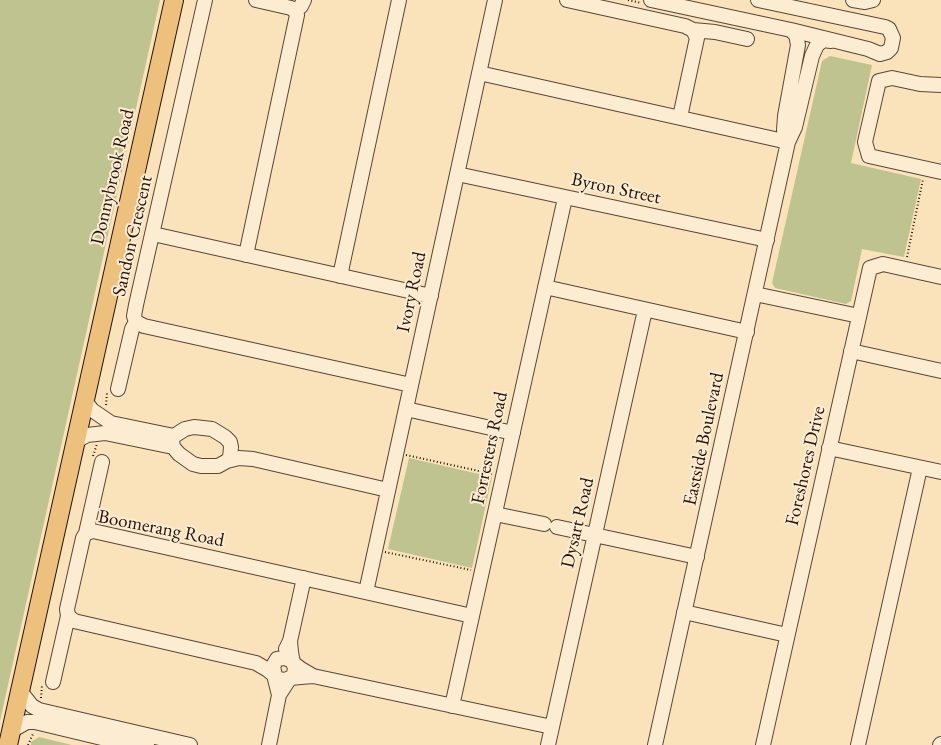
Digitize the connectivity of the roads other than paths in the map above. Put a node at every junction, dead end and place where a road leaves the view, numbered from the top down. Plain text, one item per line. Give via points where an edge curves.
1 (174, 0) edge
2 (204, 0) edge
3 (256, 0) edge
4 (399, 0) edge
5 (495, 0) edge
6 (567, 0) edge
7 (651, 0) edge
8 (758, 0) edge
9 (853, 0) edge
10 (873, 0) edge
11 (300, 5) edge
12 (693, 30) junction
13 (791, 30) junction
14 (747, 39) dead end
15 (831, 40) junction
16 (480, 73) junction
17 (941, 85) edge
18 (680, 117) junction
19 (788, 142) junction
20 (941, 172) edge
21 (457, 174) junction
22 (565, 198) junction
23 (153, 234) junction
24 (767, 240) junction
25 (246, 255) junction
26 (340, 276) junction
27 (941, 277) edge
28 (545, 287) junction
29 (755, 294) junction
30 (431, 296) junction
31 (646, 310) junction
32 (859, 316) junction
33 (136, 322) junction
34 (747, 332) junction
35 (851, 351) junction
36 (94, 363) junction
37 (941, 371) edge
38 (411, 386) junction
39 (118, 389) dead end
40 (85, 401) junction
41 (406, 409) junction
42 (513, 433) junction
43 (76, 441) junction
44 (174, 442) junction
45 (230, 442) junction
46 (829, 448) junction
47 (253, 459) junction
48 (227, 461) junction
49 (102, 462) dead end
50 (920, 468) junction
51 (69, 472) junction
52 (941, 472) edge
53 (388, 490) junction
54 (495, 514) junction
55 (86, 533) junction
56 (595, 535) junction
57 (697, 558) junction
58 (304, 578) junction
59 (366, 592) junction
60 (684, 612) junction
61 (68, 616) junction
62 (472, 616) junction
63 (787, 635) junction
64 (290, 641) junction
65 (277, 660) junction
66 (256, 663) junction
67 (293, 663) junction
68 (274, 675) junction
69 (313, 676) junction
70 (290, 678) junction
71 (53, 682) dead end
72 (20, 691) junction
73 (279, 695) junction
74 (452, 706) junction
75 (552, 727) junction
76 (10, 738) edge
77 (768, 744) edge
78 (147, 745) edge
79 (190, 745) edge
80 (269, 745) edge
81 (548, 745) edge
82 (655, 745) edge
83 (858, 745) edge

1 - 36 main road, Donnybrook Road
2 - 23 street, Sandon Crescent
3 - 11 street via 288,7
4 - 26 street
5 - 16 street, Ivory Road
6 - 12 street
7 - 13 street
8 - 15 street via 884,27 889,29 893,38 891,48 880,54
9 - 10 street
11 - 25 street
12 - 14 street
12 - 18 street via 696,38
13 - 15 street
13 - 19 street, Eastside Boulevard via 798,45 785,116 784,130
15 - 19 street, Eastside Boulevard via 822,40 812,56 795,127
16 - 18 street
16 - 21 street, Ivory Road
17 - 20 street via 892,78 879,81 865,142 869,156
18 - 19 street
19 - 24 street, Eastside Boulevard
21 - 22 street, Byron Street
21 - 30 street, Ivory Road
22 - 24 street, Byron Street
22 - 28 street, Forresters Road
23 - 25 street
23 - 33 street, Sandon Crescent via 136,305
24 - 29 street, Eastside Boulevard
25 - 26 street
26 - 30 street
27 - 32 street, Foreshores Drive via 883,264 870,268
28 - 31 street
28 - 42 street, Forresters Road
29 - 32 street
29 - 34 street, Eastside Boulevard
30 - 38 street, Ivory Road
31 - 34 street
31 - 56 street, Dysart Road
32 - 35 street, Foreshores Drive
33 - 38 street, Sandon Crescent
33 - 39 street
34 - 57 street, Eastside Boulevard
35 - 37 street
35 - 46 street, Foreshores Drive
36 - 40 main road, Donnybrook Road
36 - 51 main road, Donnybrook Road via 83,380 67,453
38 - 41 street, Ivory Road
40 - 43 main road, Donnybrook Road
40 - 44 street via 111,423
41 - 42 street
41 - 53 street, Ivory Road
42 - 54 street, Forresters Road
43 - 44 street via 86,435 105,433
43 - 51 main road, Donnybrook Road
44 - 45 street via 185,429 202,427 219,432
44 - 48 street via 179,454 193,464 218,466
45 - 47 street
45 - 48 street via 232,452
46 - 50 street
46 - 63 street, Foreshores Drive
47 - 48 street
47 - 53 street
49 - 55 street
50 - 52 street
50 - 83 street
51 - 72 main road, Donnybrook Road
53 - 59 street, Ivory Road
54 - 56 street
54 - 62 street, Forresters Road
55 - 58 street, Boomerang Road via 93,531
55 - 61 street, Boomerang Road
56 - 57 street
56 - 75 street, Dysart Road
57 - 60 street, Eastside Boulevard
58 - 59 street, Boomerang Road
58 - 64 street
59 - 62 street, Boomerang Road
60 - 63 street
60 - 82 street, Eastside Boulevard
61 - 66 street via 74,621
61 - 71 street, Boomerang Road
62 - 74 street, Forresters Road
63 - 77 street, Foreshores Drive
64 - 65 street
64 - 67 street
65 - 66 street
65 - 67 street via 288,658
65 - 68 street via 273,666
66 - 68 street
67 - 69 street
67 - 70 street via 295,670
68 - 70 street via 281,680
68 - 73 street
69 - 70 street
69 - 74 street
70 - 73 street
72 - 76 main road, Donnybrook Road
72 - 79 street via 39,710
73 - 80 street
74 - 75 street
75 - 81 street, Dysart Road
76 - 78 street via 27,722 35,722

